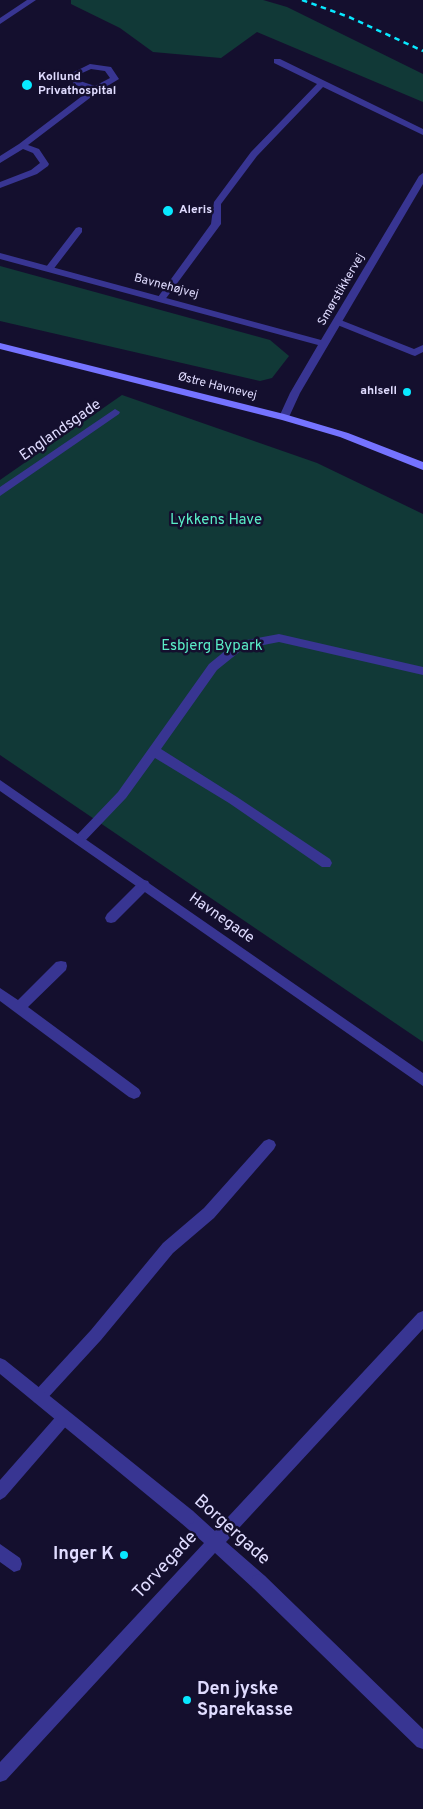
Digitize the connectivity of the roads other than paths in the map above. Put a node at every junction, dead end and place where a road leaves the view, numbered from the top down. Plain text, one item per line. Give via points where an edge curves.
1 (32, 0) edge
2 (0, 22) edge
3 (277, 61) dead end
4 (322, 83) junction
5 (96, 89) dead end
6 (423, 132) edge
7 (22, 146) junction
8 (0, 160) edge
9 (423, 176) edge
10 (0, 185) edge
11 (79, 230) dead end
12 (0, 256) edge
13 (49, 269) junction
14 (161, 298) junction
15 (338, 322) junction
16 (325, 344) junction
17 (0, 346) edge
18 (423, 348) edge
19 (115, 412) dead end
20 (284, 417) junction
21 (423, 466) edge
22 (0, 492) edge
23 (423, 671) edge
24 (154, 751) junction
25 (0, 785) edge
26 (79, 840) junction
27 (326, 863) dead end
28 (144, 885) junction
29 (111, 918) dead end
30 (61, 966) dead end
31 (0, 994) edge
32 (19, 1008) junction
33 (423, 1080) edge
34 (134, 1093) dead end
35 (269, 1145) dead end
36 (423, 1318) edge
37 (0, 1365) edge
38 (39, 1397) junction
39 (64, 1418) junction
40 (0, 1492) edge
41 (215, 1543) junction
42 (0, 1552) edge
43 (14, 1564) dead end
44 (423, 1741) edge
45 (0, 1774) edge

1 - 2 street
3 - 4 street
4 - 6 street
4 - 14 street via 254,154 217,204 216,224
5 - 7 street
7 - 8 street
7 - 10 street via 36,151 46,164
9 - 15 street, Smørstikkervej
11 - 13 street
12 - 13 street, Bavnehøjvej
13 - 14 street, Bavnehøjvej
14 - 16 street, Bavnehøjvej
15 - 16 street, Smørstikkervej
15 - 18 street via 415,353
16 - 20 street, Smørstikkervej
17 - 20 main road, Østre Havnevej
19 - 22 street, Englandsgade
20 - 21 main road, Østre Havnevej via 344,435
23 - 24 street via 279,638 240,645 213,667
24 - 26 street via 122,795
24 - 27 street
25 - 26 street, Havnegade
26 - 28 street, Havnegade
28 - 29 street
28 - 33 street, Havnegade
30 - 32 street
31 - 32 street
32 - 34 street
35 - 38 street via 208,1213 168,1248 96,1335
36 - 41 street, Torvegade
37 - 38 street, Borgergade
38 - 39 street, Borgergade
39 - 40 street
39 - 41 street, Borgergade
41 - 44 street, Borgergade
41 - 45 street, Torvegade
42 - 43 street

